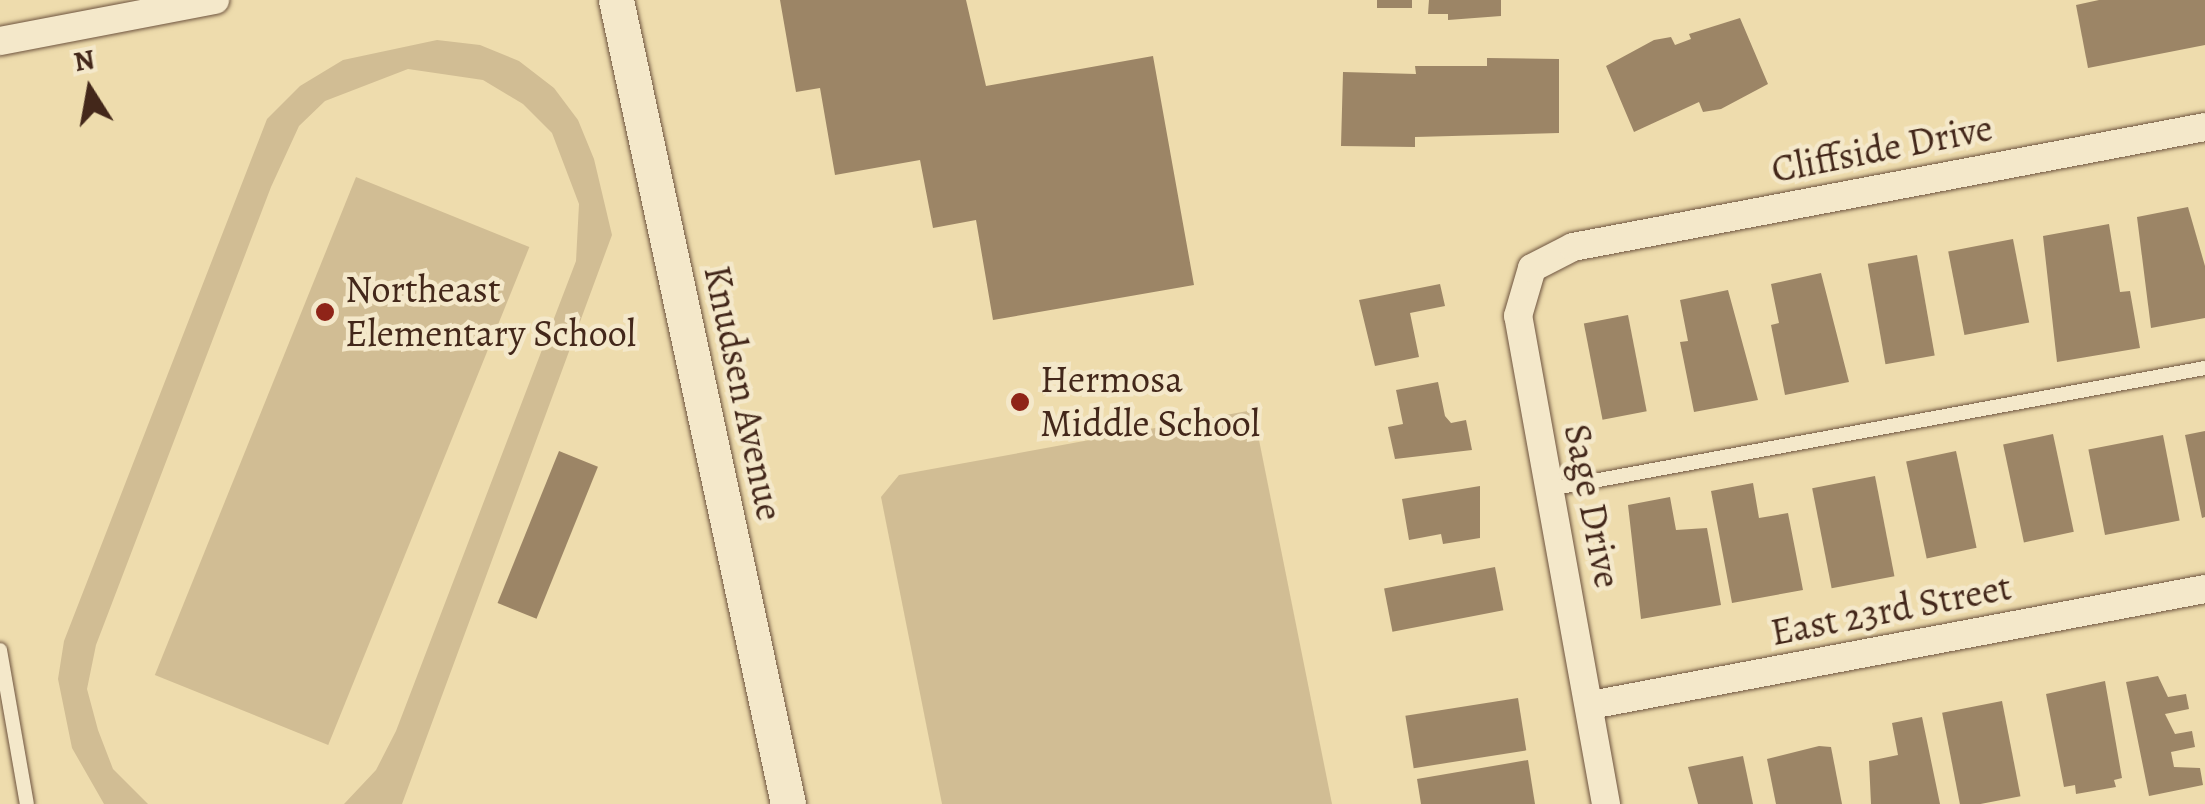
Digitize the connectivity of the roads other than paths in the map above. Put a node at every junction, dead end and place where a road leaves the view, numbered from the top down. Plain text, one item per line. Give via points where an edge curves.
1 (215, 0) edge
2 (616, 0) edge
3 (0, 41) edge
4 (2205, 128) edge
5 (1573, 247) joint
6 (2205, 368) edge
7 (1550, 489) junction
8 (2205, 589) edge
9 (0, 650) edge
10 (1591, 705) junction
11 (27, 804) edge
12 (788, 804) edge
13 (1606, 804) edge

1 - 3 street
2 - 12 street, Knudsen Avenue
4 - 5 street, Cliffside Drive
5 - 7 street, Sage Drive via 1532,268 1518,316
6 - 7 lane
7 - 10 street, Sage Drive
8 - 10 street, East 23rd Street
9 - 11 lane
10 - 13 street, Sage Drive

